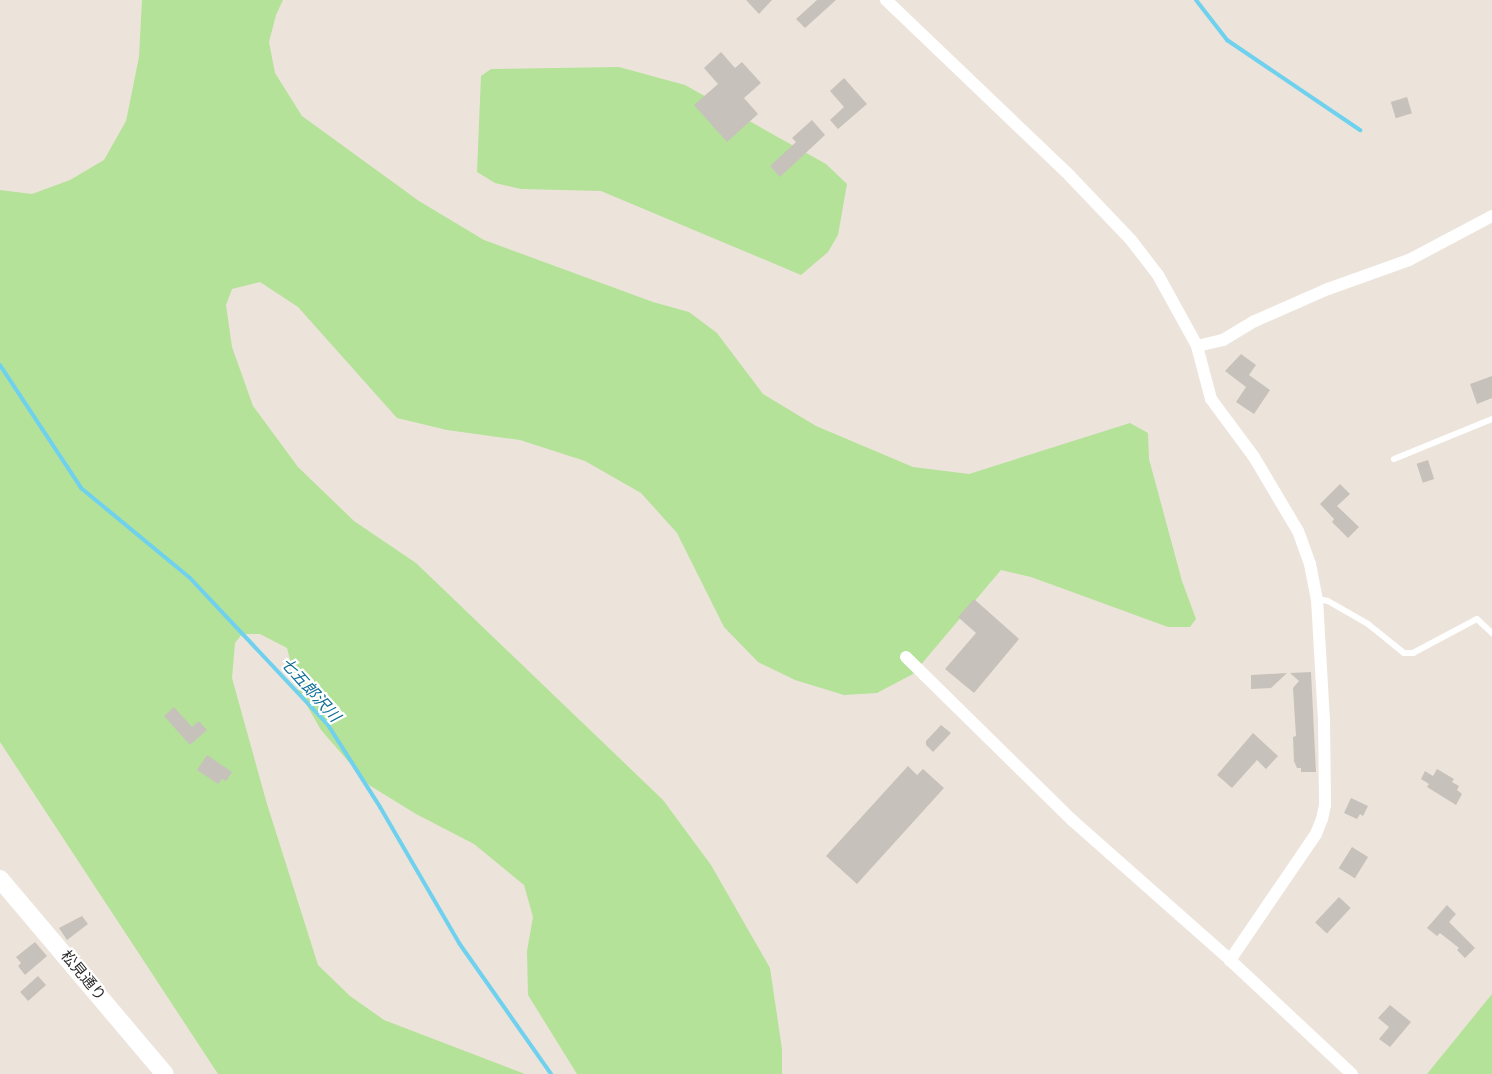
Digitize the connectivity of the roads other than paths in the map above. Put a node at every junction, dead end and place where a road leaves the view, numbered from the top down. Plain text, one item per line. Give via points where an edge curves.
1 (886, 0) edge
2 (1492, 216) edge
3 (1197, 346) junction
4 (1491, 419) edge
5 (1492, 427) edge
6 (1394, 459) dead end
7 (1317, 599) junction
8 (1492, 633) edge
9 (906, 657) dead end
10 (0, 879) edge
11 (1230, 960) junction
12 (165, 1074) edge
13 (1352, 1074) edge

1 - 3 street via 1070,176 1131,240 1158,275
2 - 3 street via 1409,260 1307,298 1223,340
3 - 7 street via 1211,399 1254,457 1298,531
4 - 5 lane
4 - 6 lane
7 - 8 lane via 1328,601 1368,624 1404,653 1413,653 1478,620
7 - 11 street via 1324,719 1322,819 1316,834
9 - 11 street via 1072,820
10 - 12 street, 松見通り
11 - 13 street

